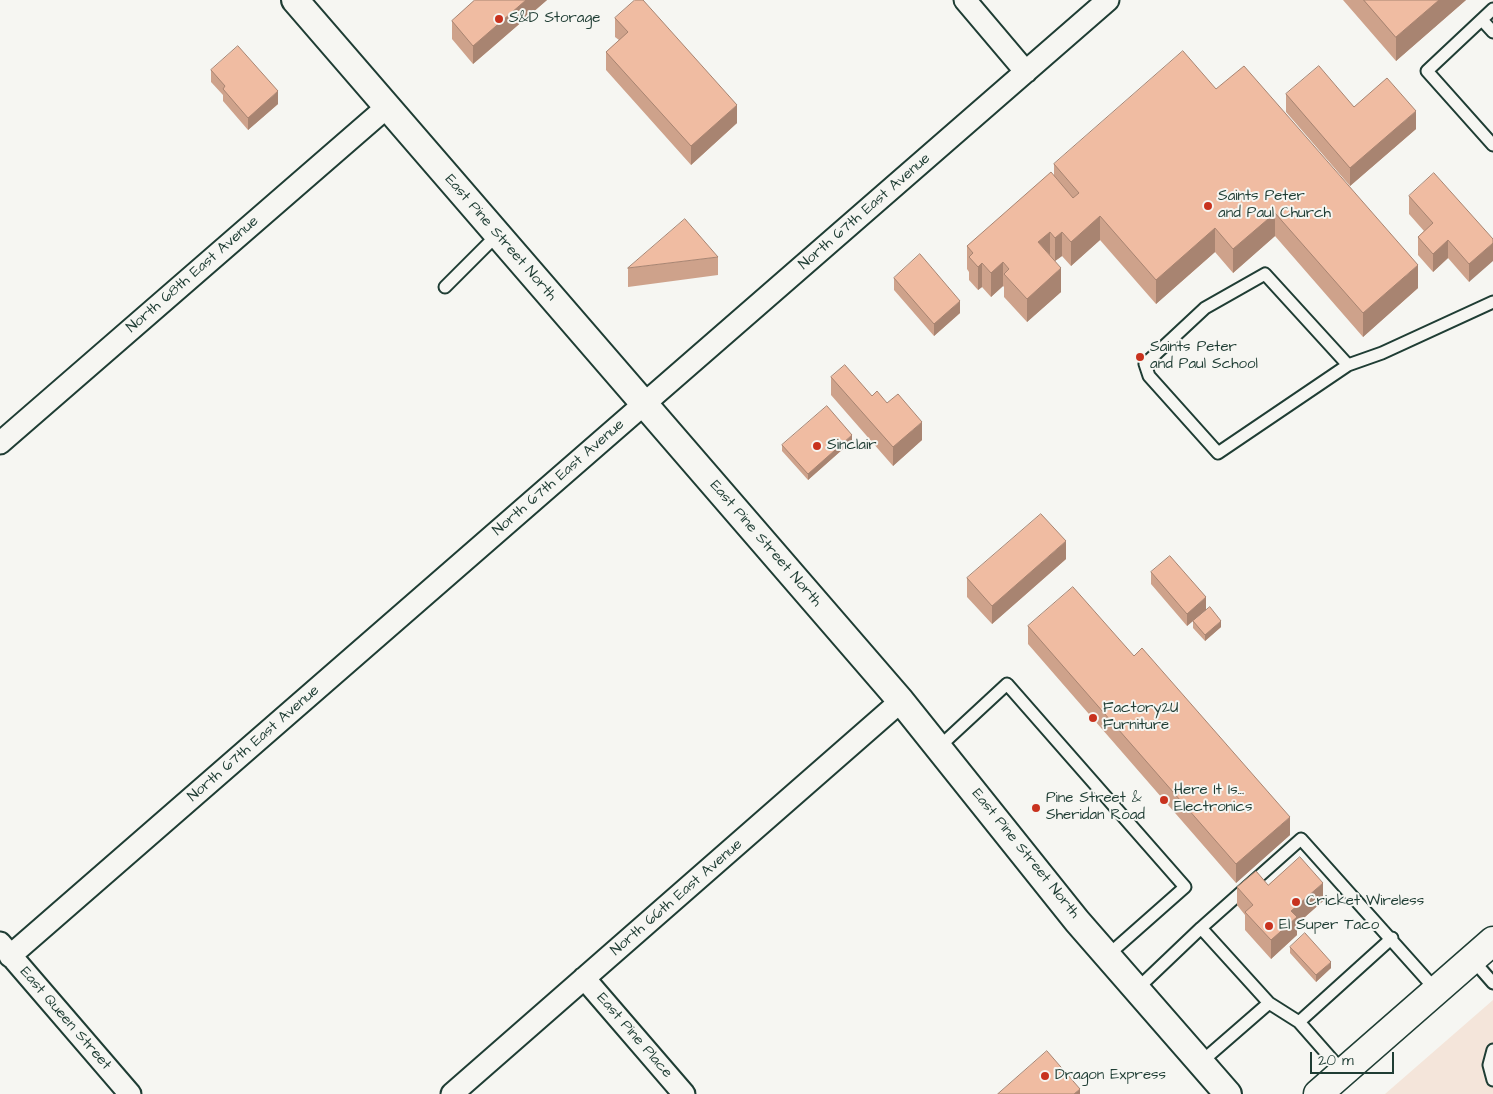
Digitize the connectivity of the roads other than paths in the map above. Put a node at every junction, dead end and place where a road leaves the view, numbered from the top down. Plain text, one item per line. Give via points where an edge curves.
1 (294, 0) edge
2 (965, 0) edge
3 (1108, 0) edge
4 (1493, 10) edge
5 (1482, 20) junction
6 (1493, 32) edge
7 (1026, 72) junction
8 (387, 107) junction
9 (1493, 145) edge
10 (498, 235) junction
11 (444, 287) dead end
12 (1493, 302) edge
13 (1348, 365) junction
14 (644, 404) junction
15 (0, 443) edge
16 (901, 701) junction
17 (940, 747) junction
18 (1201, 928) junction
19 (1392, 938) junction
20 (1493, 941) edge
21 (5, 950) edge
22 (1108, 956) junction
23 (1472, 959) junction
24 (584, 978) junction
25 (1493, 983) edge
26 (1137, 989) junction
27 (1436, 990) junction
28 (1269, 1003) junction
29 (1299, 1022) junction
30 (1493, 1050) edge
31 (1200, 1063) junction
32 (1343, 1072) junction
33 (1493, 1080) edge
34 (130, 1094) edge
35 (452, 1094) edge
36 (684, 1094) edge
37 (1228, 1094) edge
38 (1318, 1094) edge

1 - 8 street, East Pine Street North
2 - 7 street
3 - 7 street, North 67th East Avenue
4 - 5 lane
5 - 6 lane
5 - 9 lane via 1427,71
7 - 14 street, North 67th East Avenue
8 - 10 street, East Pine Street North
8 - 15 street, North 68th East Avenue
10 - 11 lane
10 - 14 street, East Pine Street North
12 - 13 lane via 1382,353
13 - 13 lane via 1264,274 1205,308 1145,364 1149,376 1218,453
14 - 16 street, East Pine Street North
14 - 21 street, North 67th East Avenue
16 - 17 street, East Pine Street North
16 - 24 street, North 66th East Avenue
17 - 22 street, East Pine Street North
17 - 22 lane via 1007,684 1185,887
18 - 19 lane via 1301,838
18 - 26 lane
18 - 28 lane
19 - 27 lane
19 - 29 lane
20 - 23 main road
21 - 34 street, East Queen Street
22 - 26 street, East Pine Street North
23 - 25 lane
23 - 27 main road
24 - 35 street, North 66th East Avenue
24 - 36 street, East Pine Place
26 - 31 street, East Pine Street North
27 - 32 main road
28 - 29 lane
28 - 31 lane
29 - 32 lane
30 - 33 lane via 1489,1065
31 - 37 street, East Pine Street North
32 - 38 main road

